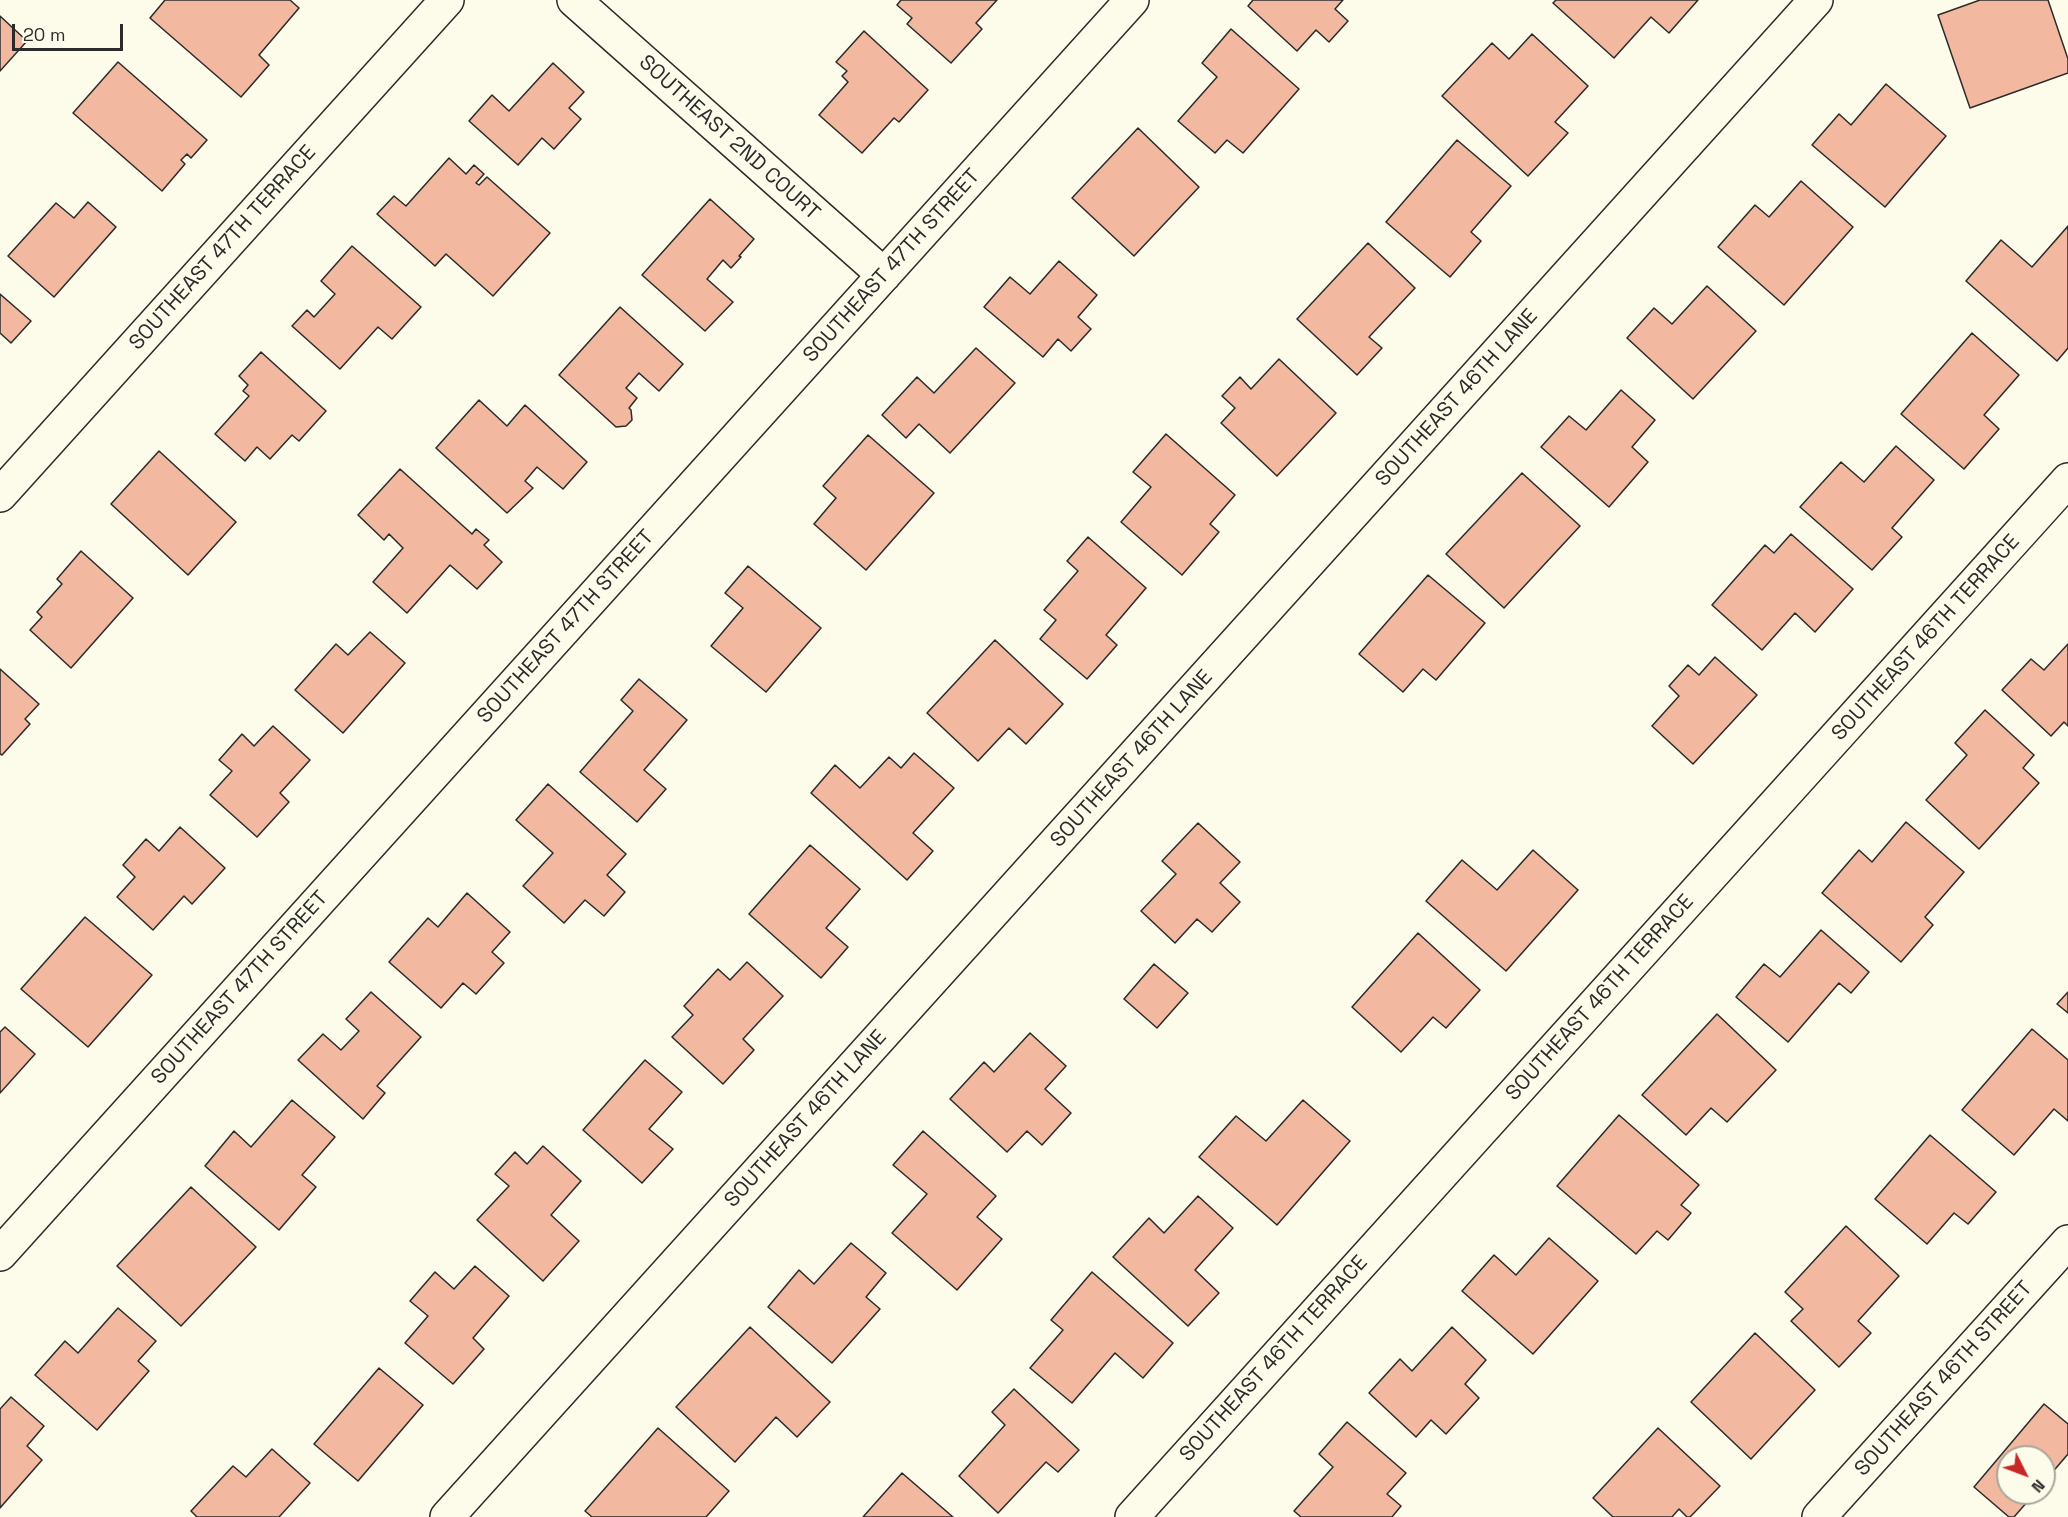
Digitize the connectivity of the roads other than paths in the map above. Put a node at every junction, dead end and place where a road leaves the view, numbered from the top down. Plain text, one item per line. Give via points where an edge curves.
1 (447, 0) edge
2 (574, 0) edge
3 (1132, 0) edge
4 (1816, 0) edge
5 (884, 275) junction
6 (2068, 480) edge
7 (0, 495) edge
8 (2068, 1242) edge
9 (0, 1254) edge
10 (447, 1517) edge
11 (1132, 1517) edge
12 (1819, 1517) edge

1 - 7 street, SOUTHEAST 47TH TERRACE
2 - 5 street, SOUTHEAST 2ND COURT
3 - 5 street, SOUTHEAST 47TH STREET
4 - 10 street, SOUTHEAST 46TH LANE
5 - 9 street, SOUTHEAST 47TH STREET
6 - 11 street, SOUTHEAST 46TH TERRACE
8 - 12 street, SOUTHEAST 46TH STREET

